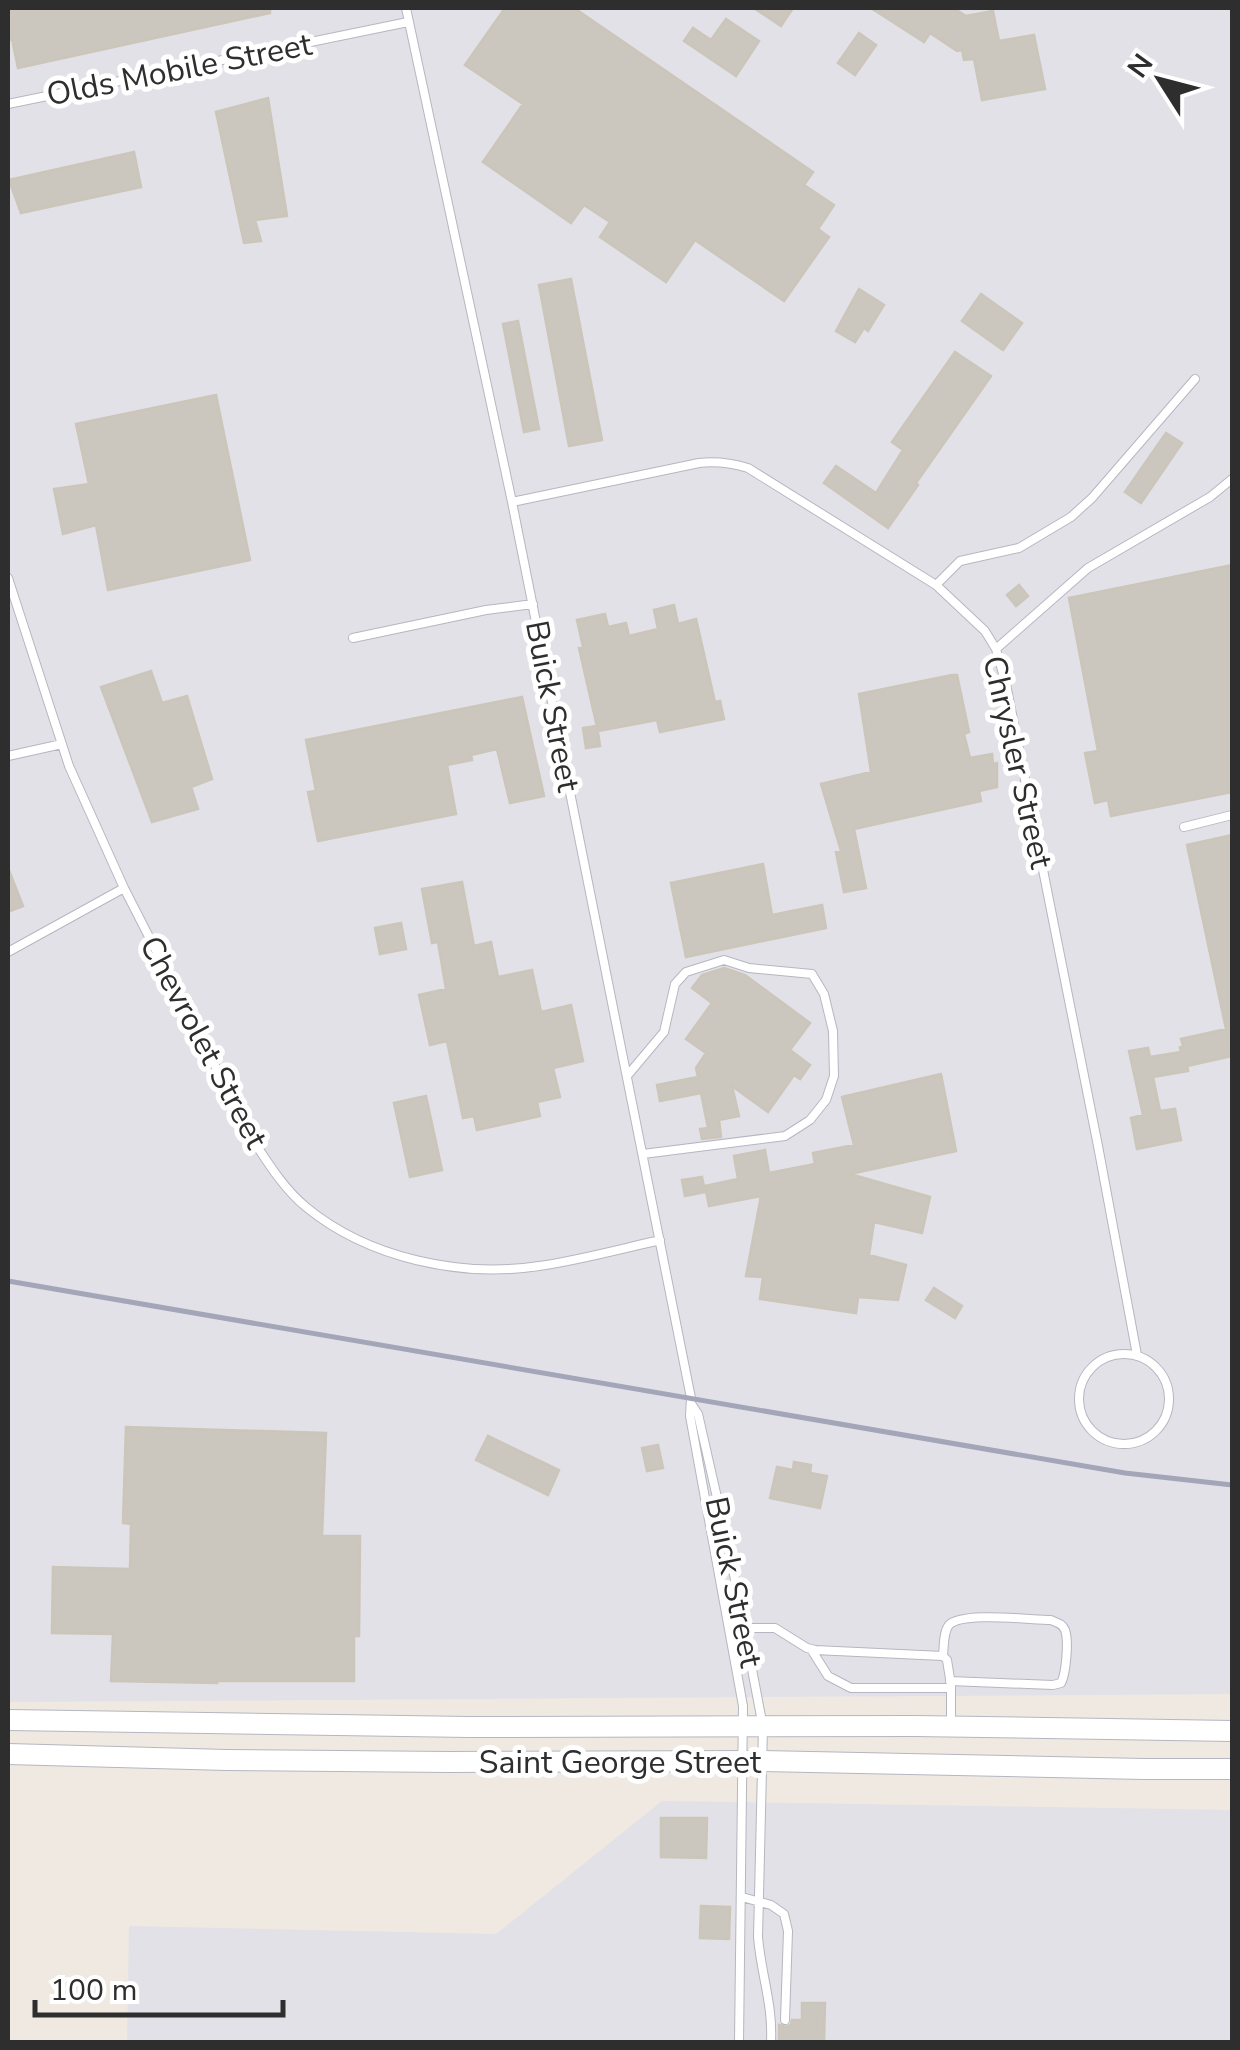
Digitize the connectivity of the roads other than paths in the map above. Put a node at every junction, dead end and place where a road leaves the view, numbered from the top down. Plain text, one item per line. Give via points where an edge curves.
1 (406, 8) edge
2 (408, 22) junction
3 (8, 104) edge
4 (1195, 379) dead end
5 (1232, 479) edge
6 (512, 502) junction
7 (8, 583) edge
8 (936, 585) junction
9 (532, 604) junction
10 (353, 638) dead end
11 (996, 649) junction
12 (62, 744) junction
13 (8, 756) edge
14 (1232, 815) edge
15 (1184, 827) dead end
16 (124, 888) junction
17 (8, 952) edge
18 (627, 1076) junction
19 (643, 1154) junction
20 (660, 1240) junction
21 (1137, 1355) junction
22 (692, 1405) junction
23 (745, 1628) junction
24 (811, 1649) junction
25 (943, 1656) junction
26 (951, 1685) junction
27 (8, 1720) edge
28 (753, 1727) junction
29 (952, 1727) junction
30 (1232, 1731) edge
31 (8, 1754) edge
32 (753, 1761) junction
33 (1232, 1769) edge
34 (742, 1897) junction
35 (759, 1901) junction
36 (786, 2020) dead end
37 (740, 2042) edge
38 (771, 2042) edge

1 - 2 lane, Buick Street
2 - 3 lane, Olds Mobile Street
2 - 6 lane, Buick Street
4 - 8 lane via 1071,518 1018,548 960,561
5 - 11 lane via 1088,568
6 - 8 lane, Chrysler Street via 726,462 748,468
6 - 9 lane, Buick Street
7 - 12 lane, Chevrolet Street
8 - 11 lane, Chrysler Street
9 - 10 lane
9 - 18 lane, Buick Street
11 - 21 lane, Chrysler Street
12 - 13 lane
12 - 16 lane, Chevrolet Street
14 - 15 lane
16 - 17 lane
16 - 20 lane, Chevrolet Street via 252,1140 304,1206 328,1222 390,1253 476,1268 539,1266
18 - 19 lane, Buick Street
18 - 19 lane via 664,1032 675,984 689,971 724,960 812,974 824,994 834,1076 810,1120 785,1136
19 - 20 lane, Buick Street
20 - 22 lane, Buick Street
21 - 21 lane via 1163,1375 1169,1408 1152,1436 1136,1443 1104,1440 1081,1416 1082,1383 1104,1358
22 - 23 lane, Buick Street
22 - 28 lane, Buick Street
23 - 24 lane via 775,1628
23 - 28 lane, Buick Street
24 - 25 lane
24 - 26 lane via 828,1676 851,1688
25 - 26 lane
25 - 26 lane via 950,1623 969,1618 1051,1620 1065,1630 1061,1683
26 - 29 lane
27 - 28 main road, Saint George Street
28 - 29 main road, Saint George Street
28 - 32 lane, Buick Street
28 - 32 lane, Buick Street
29 - 30 main road, Saint George Street
31 - 32 main road, Saint George Street
32 - 33 main road, Saint George Street
32 - 34 lane
32 - 35 lane
34 - 35 lane
34 - 37 lane
35 - 36 lane via 778,1909 787,1924
35 - 38 lane

